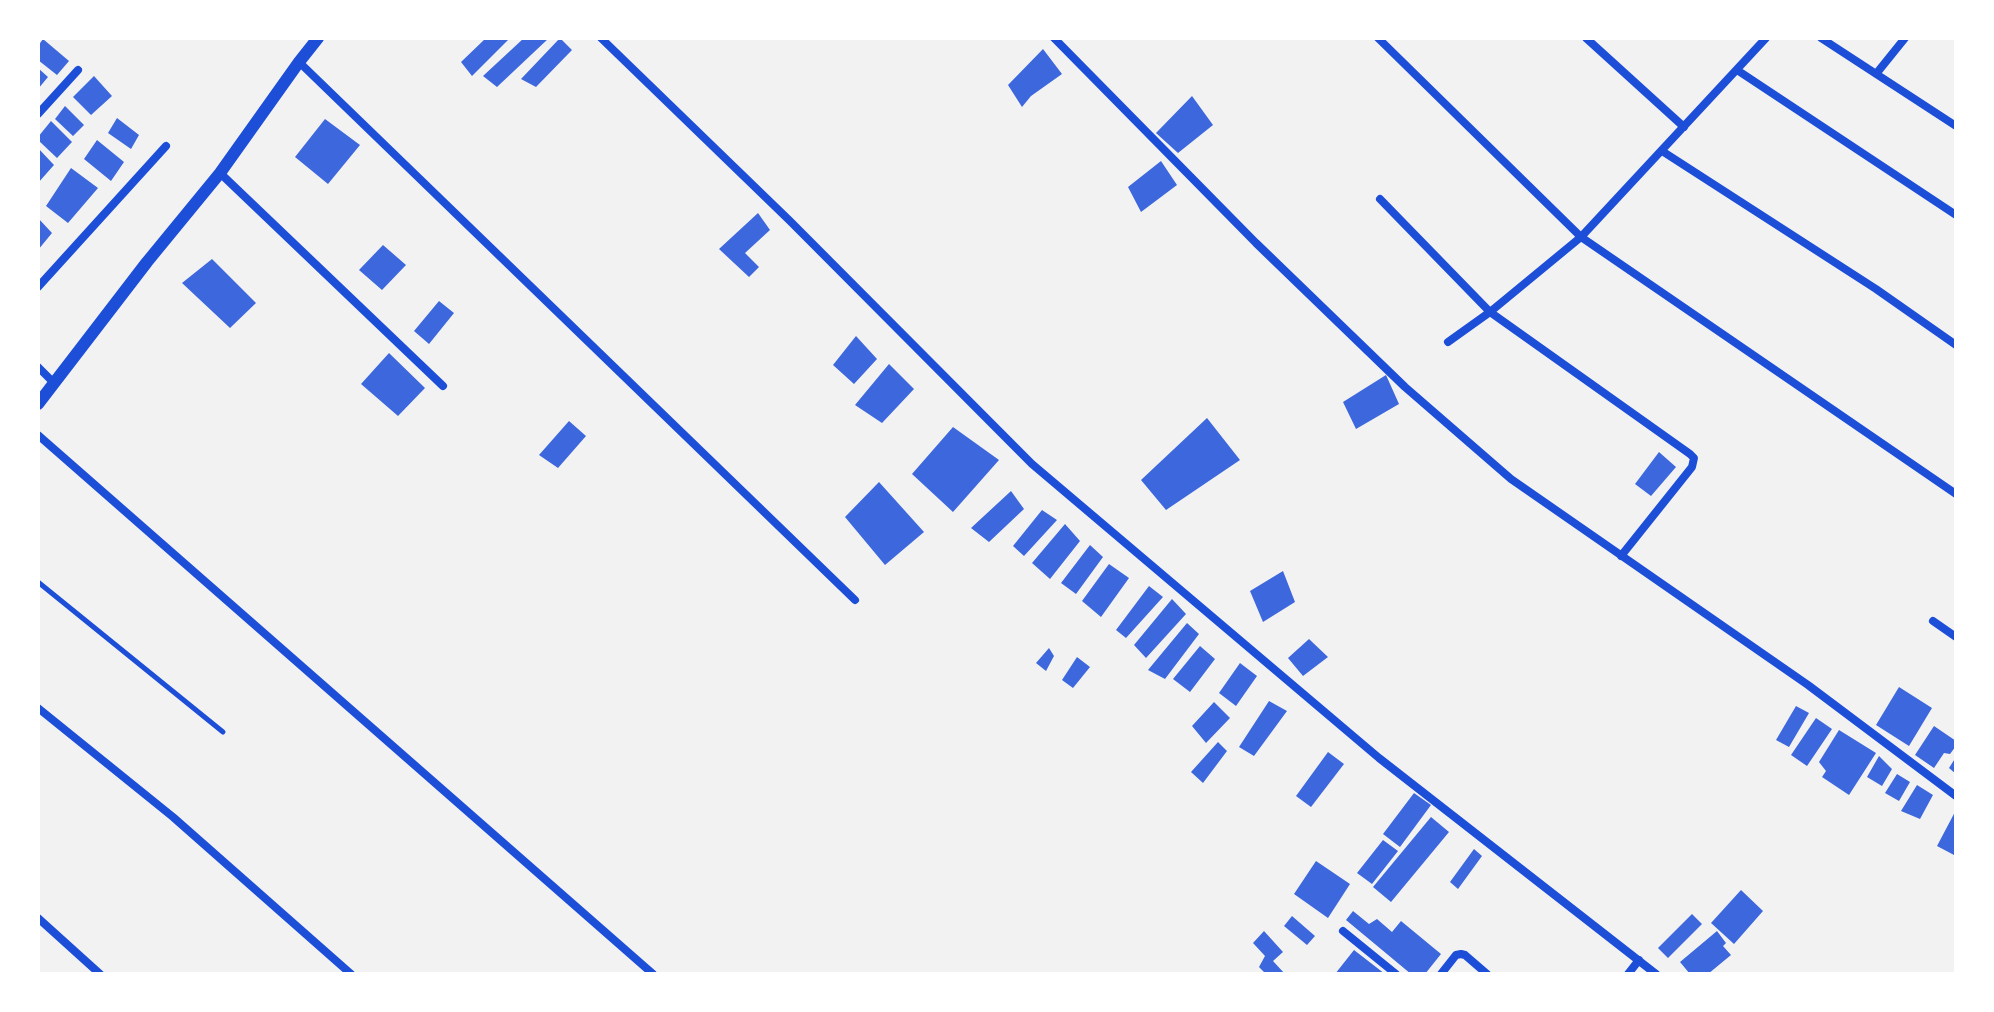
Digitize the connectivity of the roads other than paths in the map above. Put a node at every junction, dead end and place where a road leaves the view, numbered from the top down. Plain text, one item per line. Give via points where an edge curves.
1 (318, 38) edge
2 (601, 38) edge
3 (1054, 38) edge
4 (1378, 38) edge
5 (1586, 38) edge
6 (1766, 38) edge
7 (1821, 38) edge
8 (1905, 38) edge
9 (299, 62) junction
10 (78, 70) dead end
11 (1737, 70) junction
12 (1876, 74) junction
13 (38, 114) edge
14 (1956, 126) edge
15 (1684, 127) junction
16 (166, 146) dead end
17 (1662, 151) junction
18 (220, 173) junction
19 (1380, 199) dead end
20 (1956, 215) edge
21 (1581, 237) junction
22 (38, 287) edge
23 (1490, 312) junction
24 (1448, 342) dead end
25 (1956, 345) edge
26 (38, 367) edge
27 (54, 383) junction
28 (443, 386) dead end
29 (38, 404) edge
30 (38, 435) edge
31 (1956, 494) edge
32 (1621, 556) junction
33 (38, 582) edge
34 (855, 600) dead end
35 (1933, 621) dead end
36 (1956, 637) edge
37 (38, 708) edge
38 (223, 732) dead end
39 (1956, 796) edge
40 (38, 918) edge
41 (1343, 931) dead end
42 (1639, 960) junction
43 (100, 974) edge
44 (351, 974) edge
45 (653, 974) edge
46 (1396, 974) edge
47 (1441, 974) edge
48 (1487, 974) edge
49 (1628, 974) edge
50 (1656, 974) edge

1 - 9 main road
2 - 42 street via 1032,464 1379,758
3 - 32 street via 1405,387 1511,479
4 - 21 street
5 - 15 street
6 - 11 street
7 - 12 street
8 - 12 street
9 - 18 main road
9 - 34 street
10 - 13 street
11 - 15 street
11 - 20 street
12 - 14 street
15 - 17 street
16 - 22 street
17 - 21 street
17 - 25 street
18 - 27 main road
18 - 28 street
19 - 23 street
21 - 23 street
21 - 31 street
23 - 24 street
23 - 32 street via 1694,458
26 - 27 street
27 - 29 main road
30 - 45 street
32 - 39 street via 1808,685
33 - 38 lane
35 - 36 street
37 - 44 street via 173,817
40 - 43 street
41 - 46 street
42 - 49 street
42 - 50 street
47 - 48 street via 1461,954

